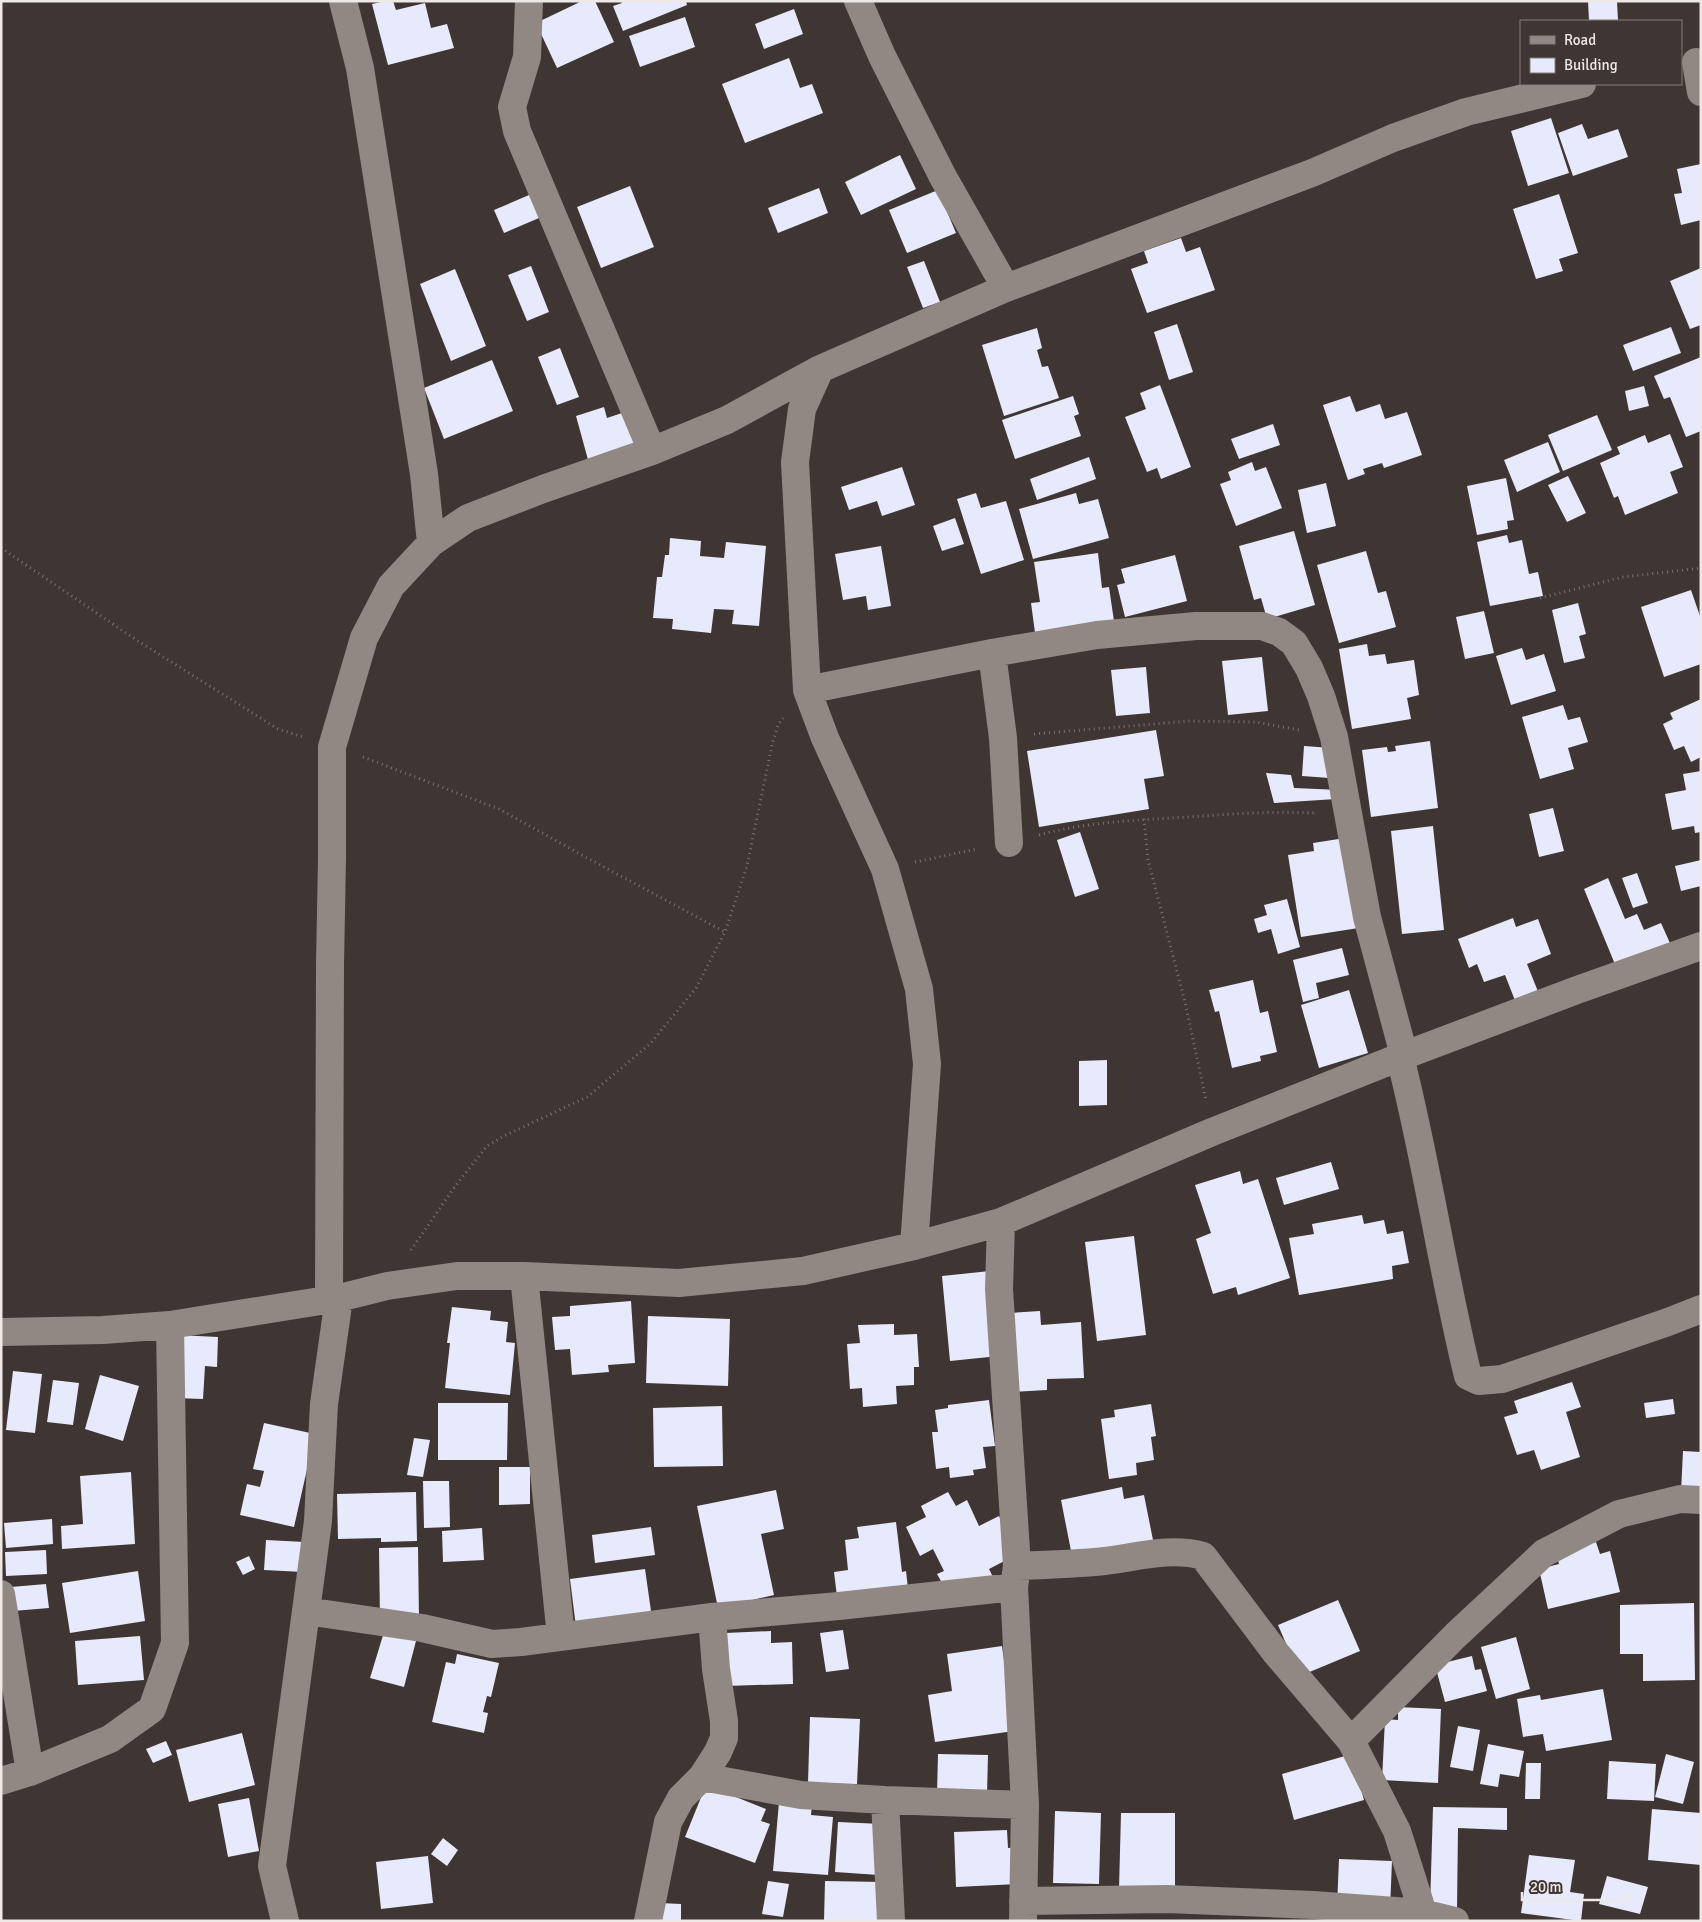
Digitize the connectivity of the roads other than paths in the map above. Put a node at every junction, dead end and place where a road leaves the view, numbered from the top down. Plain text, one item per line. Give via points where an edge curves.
1 (343, 1) edge
2 (529, 1) edge
3 (858, 1) edge
4 (1693, 63) edge
5 (1578, 85) edge
6 (1701, 92) edge
7 (1006, 288) junction
8 (820, 369) junction
9 (652, 451) junction
10 (431, 543) junction
11 (992, 653) junction
12 (807, 690) junction
13 (1009, 843) road end
14 (1701, 946) edge
15 (1402, 1056) junction
16 (1001, 1222) junction
17 (914, 1246) junction
18 (524, 1276) junction
19 (334, 1298) junction
20 (1701, 1309) edge
21 (170, 1325) junction
22 (1, 1332) edge
23 (1701, 1500) edge
24 (1015, 1577) junction
25 (1, 1594) edge
26 (306, 1611) junction
27 (712, 1617) junction
28 (561, 1637) junction
29 (1352, 1741) junction
30 (30, 1772) junction
31 (702, 1777) junction
32 (1, 1781) edge
33 (884, 1800) junction
34 (1025, 1804) junction
35 (1023, 1911) edge
36 (1423, 1913) junction
37 (285, 1921) edge
38 (648, 1921) edge
39 (891, 1921) edge
40 (1455, 1921) edge

1 - 10 street via 360,68 423,464
2 - 9 street via 527,57 512,106 517,130
3 - 7 street via 943,177
4 - 6 street
5 - 7 street via 1448,118 1312,173
7 - 8 street
8 - 9 street via 726,420
8 - 12 street via 802,409 795,462
9 - 10 street via 494,507 468,518
10 - 19 street via 391,586 364,638 332,747 330,964
11 - 12 street
11 - 13 street
11 - 15 street via 1098,635 1196,626 1262,626 1279,632 1294,643 1321,696 1334,737 1366,917
12 - 17 street via 825,738 885,869 919,989 927,1064
14 - 15 street
15 - 16 street
15 - 20 street via 1468,1376 1479,1382 1502,1379
16 - 17 street
16 - 24 street via 1000,1298
17 - 18 street via 803,1271 679,1283
18 - 19 street via 457,1276
18 - 28 street
19 - 21 street
19 - 26 street via 318,1521
21 - 22 street
21 - 30 street via 175,1643 152,1709 110,1739
23 - 29 street via 1680,1500 1619,1514 1544,1553 1456,1635
24 - 27 street via 839,1606
24 - 29 street via 1176,1551 1203,1556 1276,1653
24 - 34 street
25 - 30 street
26 - 28 street via 422,1628 492,1644
26 - 37 street via 272,1866
27 - 28 street
27 - 31 street via 724,1738
29 - 36 street via 1397,1831
30 - 32 street
31 - 33 street via 801,1795
31 - 38 street via 681,1798 668,1822
33 - 34 street
33 - 39 street
34 - 35 street
35 - 36 street via 1167,1899
36 - 40 street

